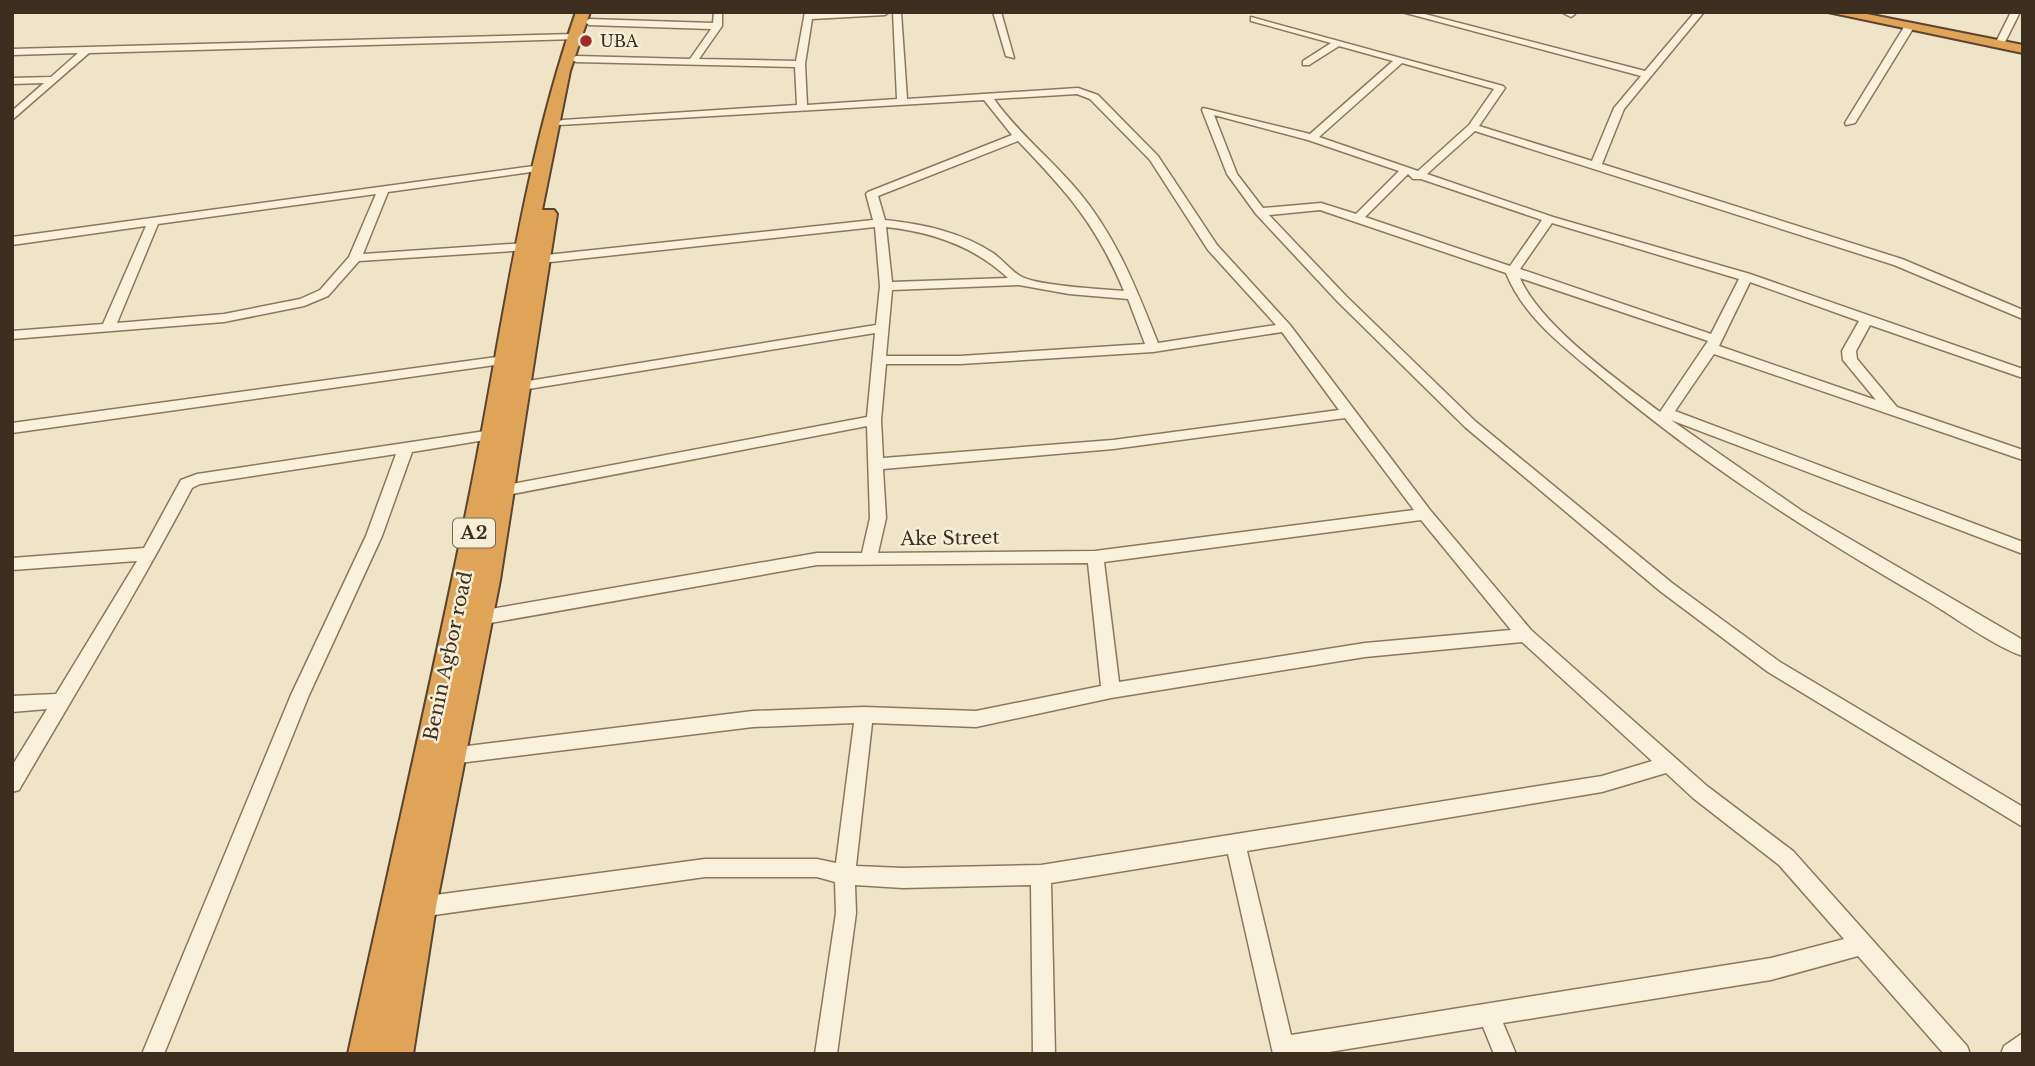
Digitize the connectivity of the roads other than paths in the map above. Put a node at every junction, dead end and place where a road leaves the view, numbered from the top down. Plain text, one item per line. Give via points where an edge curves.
1 (718, 12) edge
2 (885, 12) edge
3 (897, 12) edge
4 (997, 12) edge
5 (1263, 12) edge
6 (1406, 12) edge
7 (1700, 12) edge
8 (1835, 12) edge
9 (1858, 12) edge
10 (2016, 12) edge
11 (808, 15) edge
12 (717, 26) junction
13 (1909, 27) junction
14 (583, 28) edge
15 (2002, 40) junction
16 (1339, 42) junction
17 (2023, 46) edge
18 (12, 52) edge
19 (85, 52) junction
20 (1011, 55) dead end
21 (1401, 59) junction
22 (692, 62) junction
23 (1306, 63) dead end
24 (800, 64) junction
25 (1649, 75) junction
26 (55, 80) junction
27 (12, 81) edge
28 (986, 97) junction
29 (902, 100) junction
30 (802, 107) junction
31 (12, 117) edge
32 (563, 123) junction
33 (1850, 123) dead end
34 (1473, 127) junction
35 (1018, 137) junction
36 (1312, 138) junction
37 (1596, 165) junction
38 (541, 167) junction
39 (1404, 172) junction
40 (1418, 177) junction
41 (384, 189) junction
42 (1260, 212) junction
43 (1359, 217) junction
44 (1549, 219) junction
45 (154, 221) junction
46 (880, 223) junction
47 (12, 241) edge
48 (533, 253) junction
49 (355, 258) junction
50 (1512, 272) junction
51 (1746, 277) junction
52 (1019, 281) junction
53 (886, 286) junction
54 (1134, 296) junction
55 (2023, 315) edge
56 (1867, 318) junction
57 (108, 328) junction
58 (883, 328) junction
59 (1285, 328) junction
60 (12, 335) edge
61 (1713, 343) junction
62 (1153, 348) junction
63 (504, 360) junction
64 (881, 360) junction
65 (2023, 374) edge
66 (522, 386) junction
67 (1892, 409) junction
68 (1349, 413) junction
69 (1664, 416) junction
70 (874, 420) junction
71 (12, 428) edge
72 (492, 435) junction
73 (406, 448) junction
74 (2023, 455) edge
75 (876, 464) junction
76 (502, 491) junction
77 (1425, 514) junction
78 (2023, 548) edge
79 (149, 554) junction
80 (1095, 557) junction
81 (868, 559) junction
82 (12, 564) edge
83 (479, 618) junction
84 (1525, 635) junction
85 (2023, 649) edge
86 (1111, 691) junction
87 (64, 701) junction
88 (12, 704) edge
89 (864, 715) junction
90 (451, 756) junction
91 (1669, 764) junction
92 (12, 784) edge
93 (2023, 818) edge
94 (1236, 845) junction
95 (845, 875) junction
96 (1041, 875) junction
97 (420, 907) junction
98 (1860, 945) junction
99 (1488, 1013) junction
100 (2023, 1044) edge
101 (1283, 1051) edge
102 (153, 1054) edge
103 (366, 1054) edge
104 (395, 1054) edge
105 (826, 1054) edge
106 (1044, 1054) edge
107 (1505, 1054) edge
108 (1959, 1054) edge
109 (2012, 1054) edge

1 - 12 street
2 - 11 street
3 - 29 street
4 - 20 street
5 - 16 street via 1254,19
6 - 25 street
7 - 25 street
8 - 13 highway
9 - 15 highway
10 - 15 street
11 - 24 street
12 - 14 street
12 - 22 street
13 - 17 highway
13 - 33 street
14 - 19 street
14 - 22 street
14 - 32 highway, Benin Agbor road / A2
14 - 38 highway, Benin Agbor road / A2
15 - 17 highway
16 - 21 street
16 - 23 street
18 - 19 street
19 - 26 street
21 - 34 street via 1500,88
21 - 36 street
22 - 24 street
24 - 30 street
25 - 37 street via 1619,108
26 - 27 street
26 - 31 street
28 - 29 street
28 - 35 street
28 - 59 street via 1078,91 1094,97 1154,158 1212,247
29 - 30 street
30 - 32 street
32 - 48 highway, Benin Agbor road / A2
34 - 37 street
34 - 40 street
35 - 46 street via 872,194
35 - 54 street via 1075,194
36 - 39 street
36 - 42 street via 1208,110 1232,174
37 - 55 street via 1898,262
38 - 41 street
38 - 48 highway, Benin Agbor road / A2
39 - 40 street
39 - 43 street
40 - 44 street
41 - 45 street
41 - 49 street
42 - 43 street via 1321,206
42 - 93 street via 1470,424 1666,587 1774,667
43 - 50 street
44 - 50 street
44 - 51 street
45 - 47 street
45 - 57 street
46 - 48 street
46 - 52 street via 912,225 952,237 997,258
46 - 53 street
48 - 49 street
48 - 63 highway, Benin Agbor road / A2
48 - 66 highway, Benin Agbor road / A2
49 - 57 street via 324,293 304,302 224,318
50 - 61 street
50 - 69 street via 1535,314 1635,402
51 - 56 street
51 - 61 street
52 - 53 street
52 - 54 street
53 - 58 street
54 - 62 street
56 - 65 street
56 - 67 street via 1849,351 1850,360
57 - 60 street
58 - 64 street
58 - 66 street
59 - 62 street
59 - 68 street
61 - 67 street via 1834,392
61 - 69 street
62 - 64 street
63 - 71 street
63 - 72 highway, Benin Agbor road / A2
64 - 70 street
66 - 76 highway, Benin Agbor road / A2
67 - 74 street
68 - 75 street via 1101,447
68 - 77 street
69 - 78 street
69 - 85 street via 1735,474 1835,541
70 - 75 street
70 - 76 street
72 - 73 street
72 - 103 highway, Benin Agbor road / A2
73 - 79 street via 191,481
73 - 102 street via 374,536 300,695
75 - 81 street via 878,518
76 - 83 highway, Benin Agbor road / A2
77 - 80 street, Ake Street
77 - 84 street
79 - 82 street
79 - 87 street
80 - 81 street, Ake Street
80 - 86 street
81 - 83 street, Ake Street via 817,559
83 - 90 highway, Benin Agbor road / A2
84 - 86 street via 1365,650
84 - 91 street
86 - 89 street via 976,719
87 - 88 street
87 - 92 street
89 - 90 street via 752,719
89 - 95 street
90 - 97 highway, Benin Agbor road / A2
91 - 94 street via 1602,784
91 - 98 street via 1786,858
94 - 96 street
94 - 101 street
95 - 96 street
95 - 97 street via 817,868 705,868
95 - 105 street via 846,913
96 - 106 street
97 - 104 highway, Benin Agbor road / A2
98 - 99 street via 1771,969
98 - 108 street
99 - 101 street
99 - 107 street
100 - 109 street

